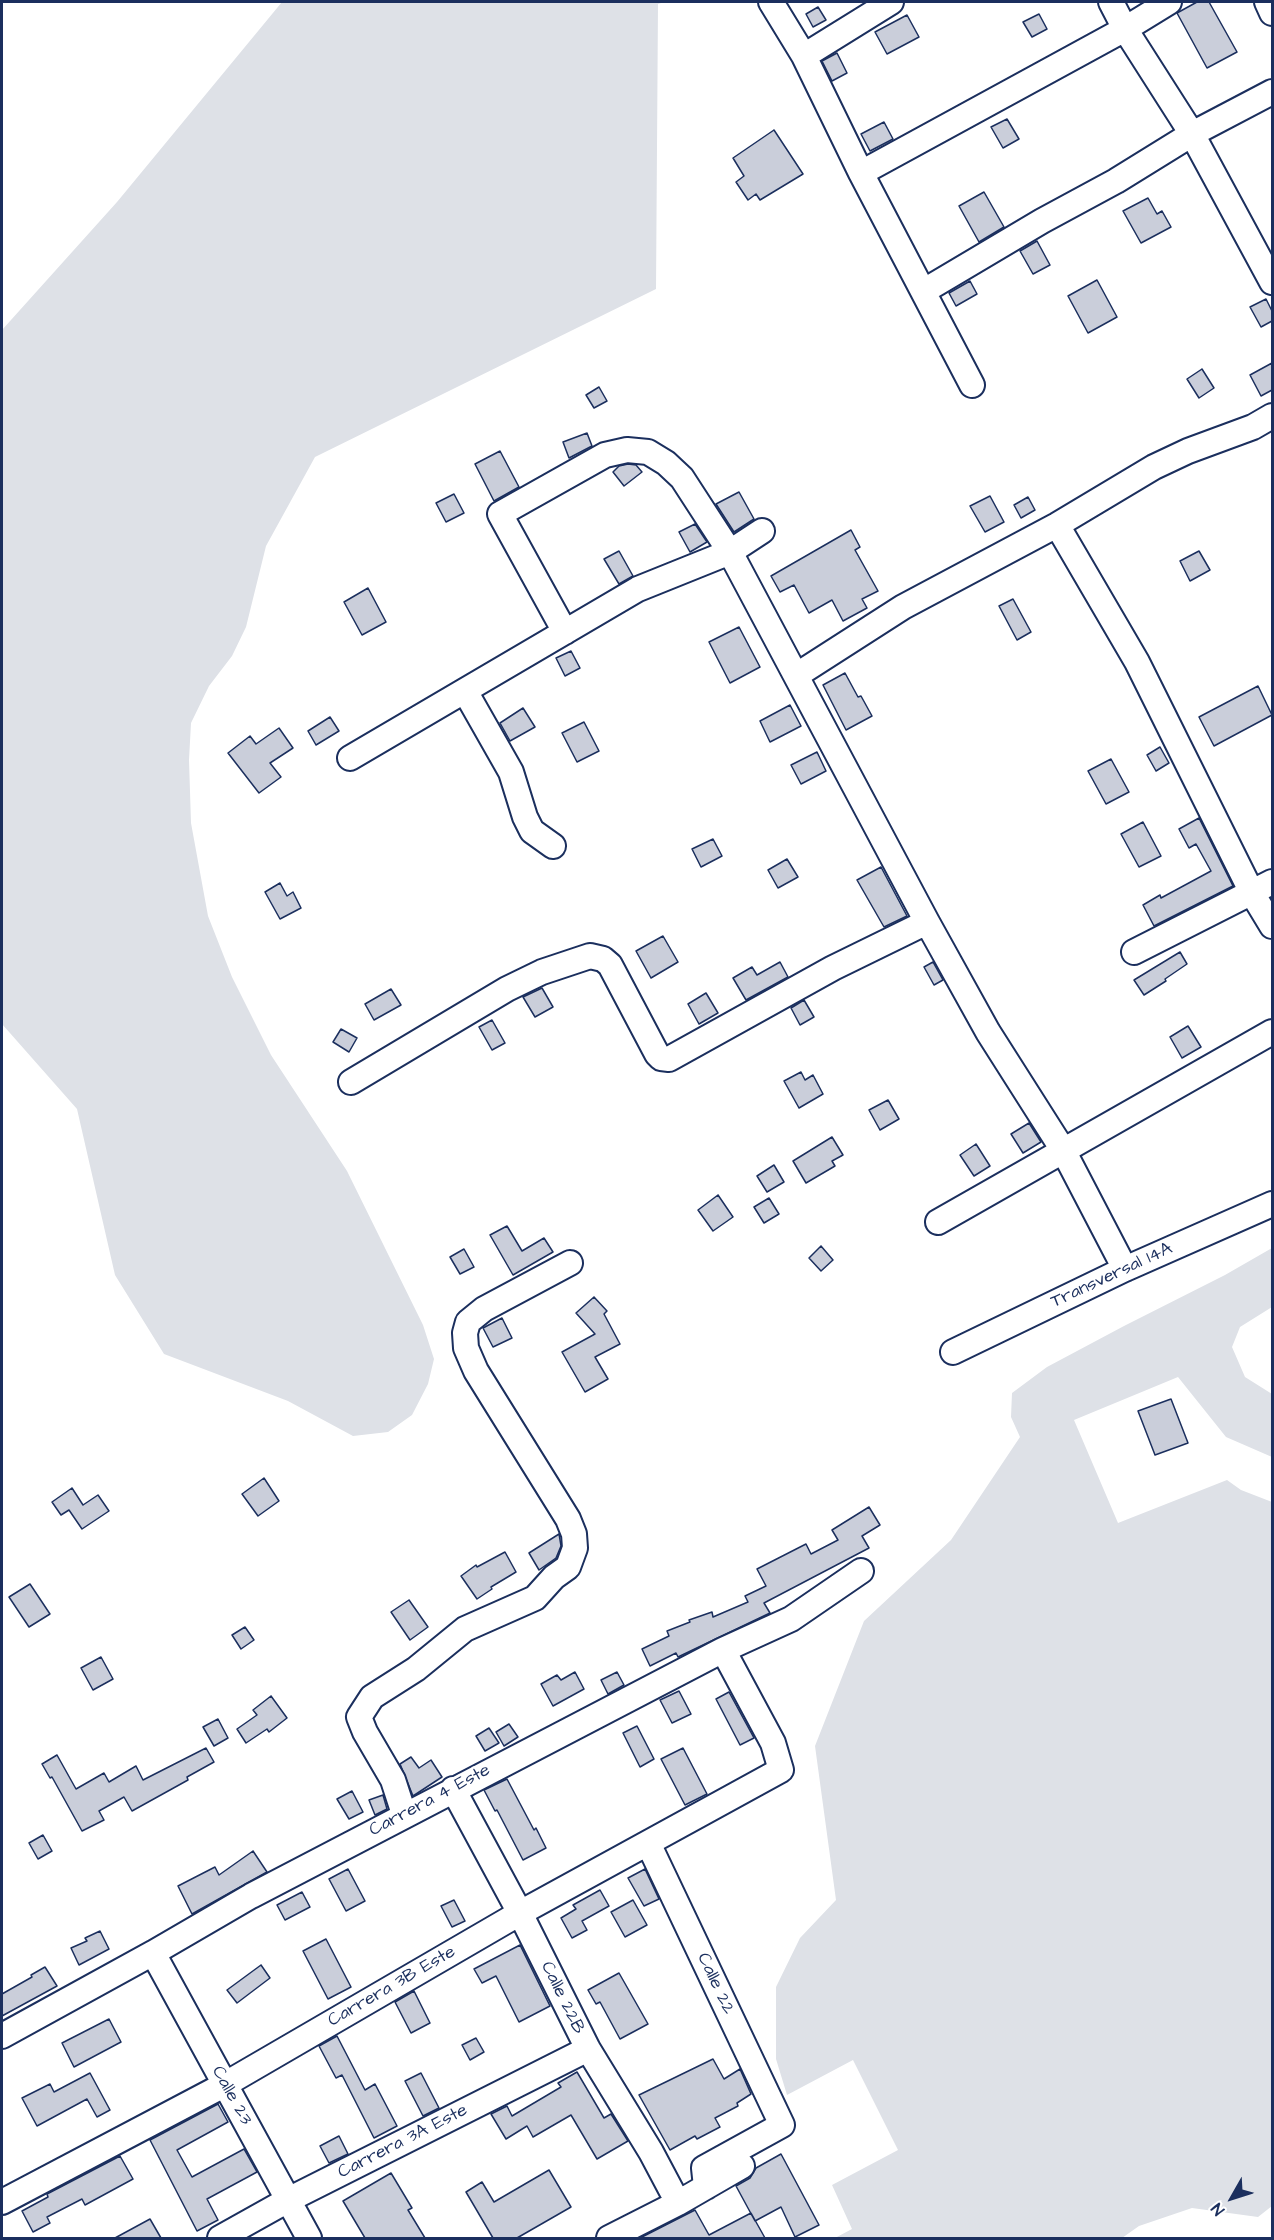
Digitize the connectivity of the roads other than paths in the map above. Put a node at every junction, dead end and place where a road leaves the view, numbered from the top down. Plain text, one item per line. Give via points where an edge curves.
1 (771, 2) edge
2 (891, 2) edge
3 (1111, 2) edge
4 (1169, 2) edge
5 (1267, 2) edge
6 (1272, 13) edge
7 (1125, 29) junction
8 (804, 56) junction
9 (1272, 92) edge
10 (1192, 134) junction
11 (861, 173) junction
12 (1272, 282) edge
13 (924, 291) junction
14 (972, 385) dead end
15 (1272, 416) edge
16 (1057, 525) junction
17 (762, 531) dead end
18 (730, 552) junction
19 (565, 632) junction
20 (797, 675) junction
21 (465, 691) junction
22 (350, 758) dead end
23 (553, 846) dead end
24 (1262, 887) edge
25 (927, 922) junction
26 (1272, 926) edge
27 (1134, 951) dead end
28 (1272, 1032) edge
29 (351, 1082) dead end
30 (1063, 1150) junction
31 (1272, 1204) edge
32 (938, 1222) dead end
33 (570, 1263) dead end
34 (1125, 1269) junction
35 (953, 1352) dead end
36 (861, 1571) dead end
37 (723, 1650) junction
38 (453, 1789) junction
39 (404, 1814) junction
40 (648, 1843) junction
41 (520, 1913) junction
42 (153, 1953) junction
43 (2, 2036) edge
44 (588, 2049) junction
45 (224, 2085) junction
46 (742, 2166) dead end
47 (670, 2187) junction
48 (706, 2187) junction
49 (288, 2200) junction
50 (2, 2202) edge
51 (220, 2238) edge
52 (309, 2238) edge
53 (609, 2238) edge

1 - 8 street
2 - 8 street
3 - 7 street
4 - 7 street
5 - 6 street
7 - 10 street
7 - 11 street
8 - 11 street
9 - 10 street
10 - 12 street
10 - 13 street
11 - 13 street
13 - 14 street
15 - 16 street via 1166,460
16 - 20 street via 903,607
16 - 24 street
17 - 18 street
18 - 19 street via 638,590
18 - 19 street via 682,478 666,463 648,452 605,454 500,514
18 - 20 street
19 - 21 street
20 - 25 street
21 - 22 street
21 - 23 street via 511,772 532,831
24 - 26 street
24 - 27 street
25 - 29 street via 833,968 669,1059 657,1054 610,965 590,956 507,989
25 - 30 street via 988,1032
28 - 30 street
30 - 32 street
30 - 34 street
31 - 34 street, Transversal 14A
33 - 39 street via 484,1309 468,1322 465,1333 466,1348 476,1371 568,1519 575,1548 568,1567 535,1598 465,1629 416,1669 372,1697 359,1717 393,1780
34 - 35 street, Transversal 14A
36 - 37 street, Carrera 4 Este via 791,1619
37 - 38 street, Carrera 4 Este
37 - 40 street, Carrera 3B Este via 773,1743 781,1770
38 - 39 street, Carrera 4 Este
38 - 41 street, Calle 22B
39 - 42 street, Carrera 4 Este
40 - 41 street, Carrera 3B Este
40 - 48 street, Calle 22 via 782,2125 704,2168
41 - 44 street, Calle 22B
41 - 45 street, Carrera 3B Este
42 - 43 street, Carrera 4 Este
42 - 45 street, Calle 23
44 - 47 street, Calle 22B
44 - 49 street, Carrera 3A Este
45 - 49 street, Calle 23
45 - 50 street, Carrera 3B Este
46 - 48 street
47 - 48 street
47 - 53 street
49 - 51 street, Carrera 3A Este
49 - 52 street, Calle 23

